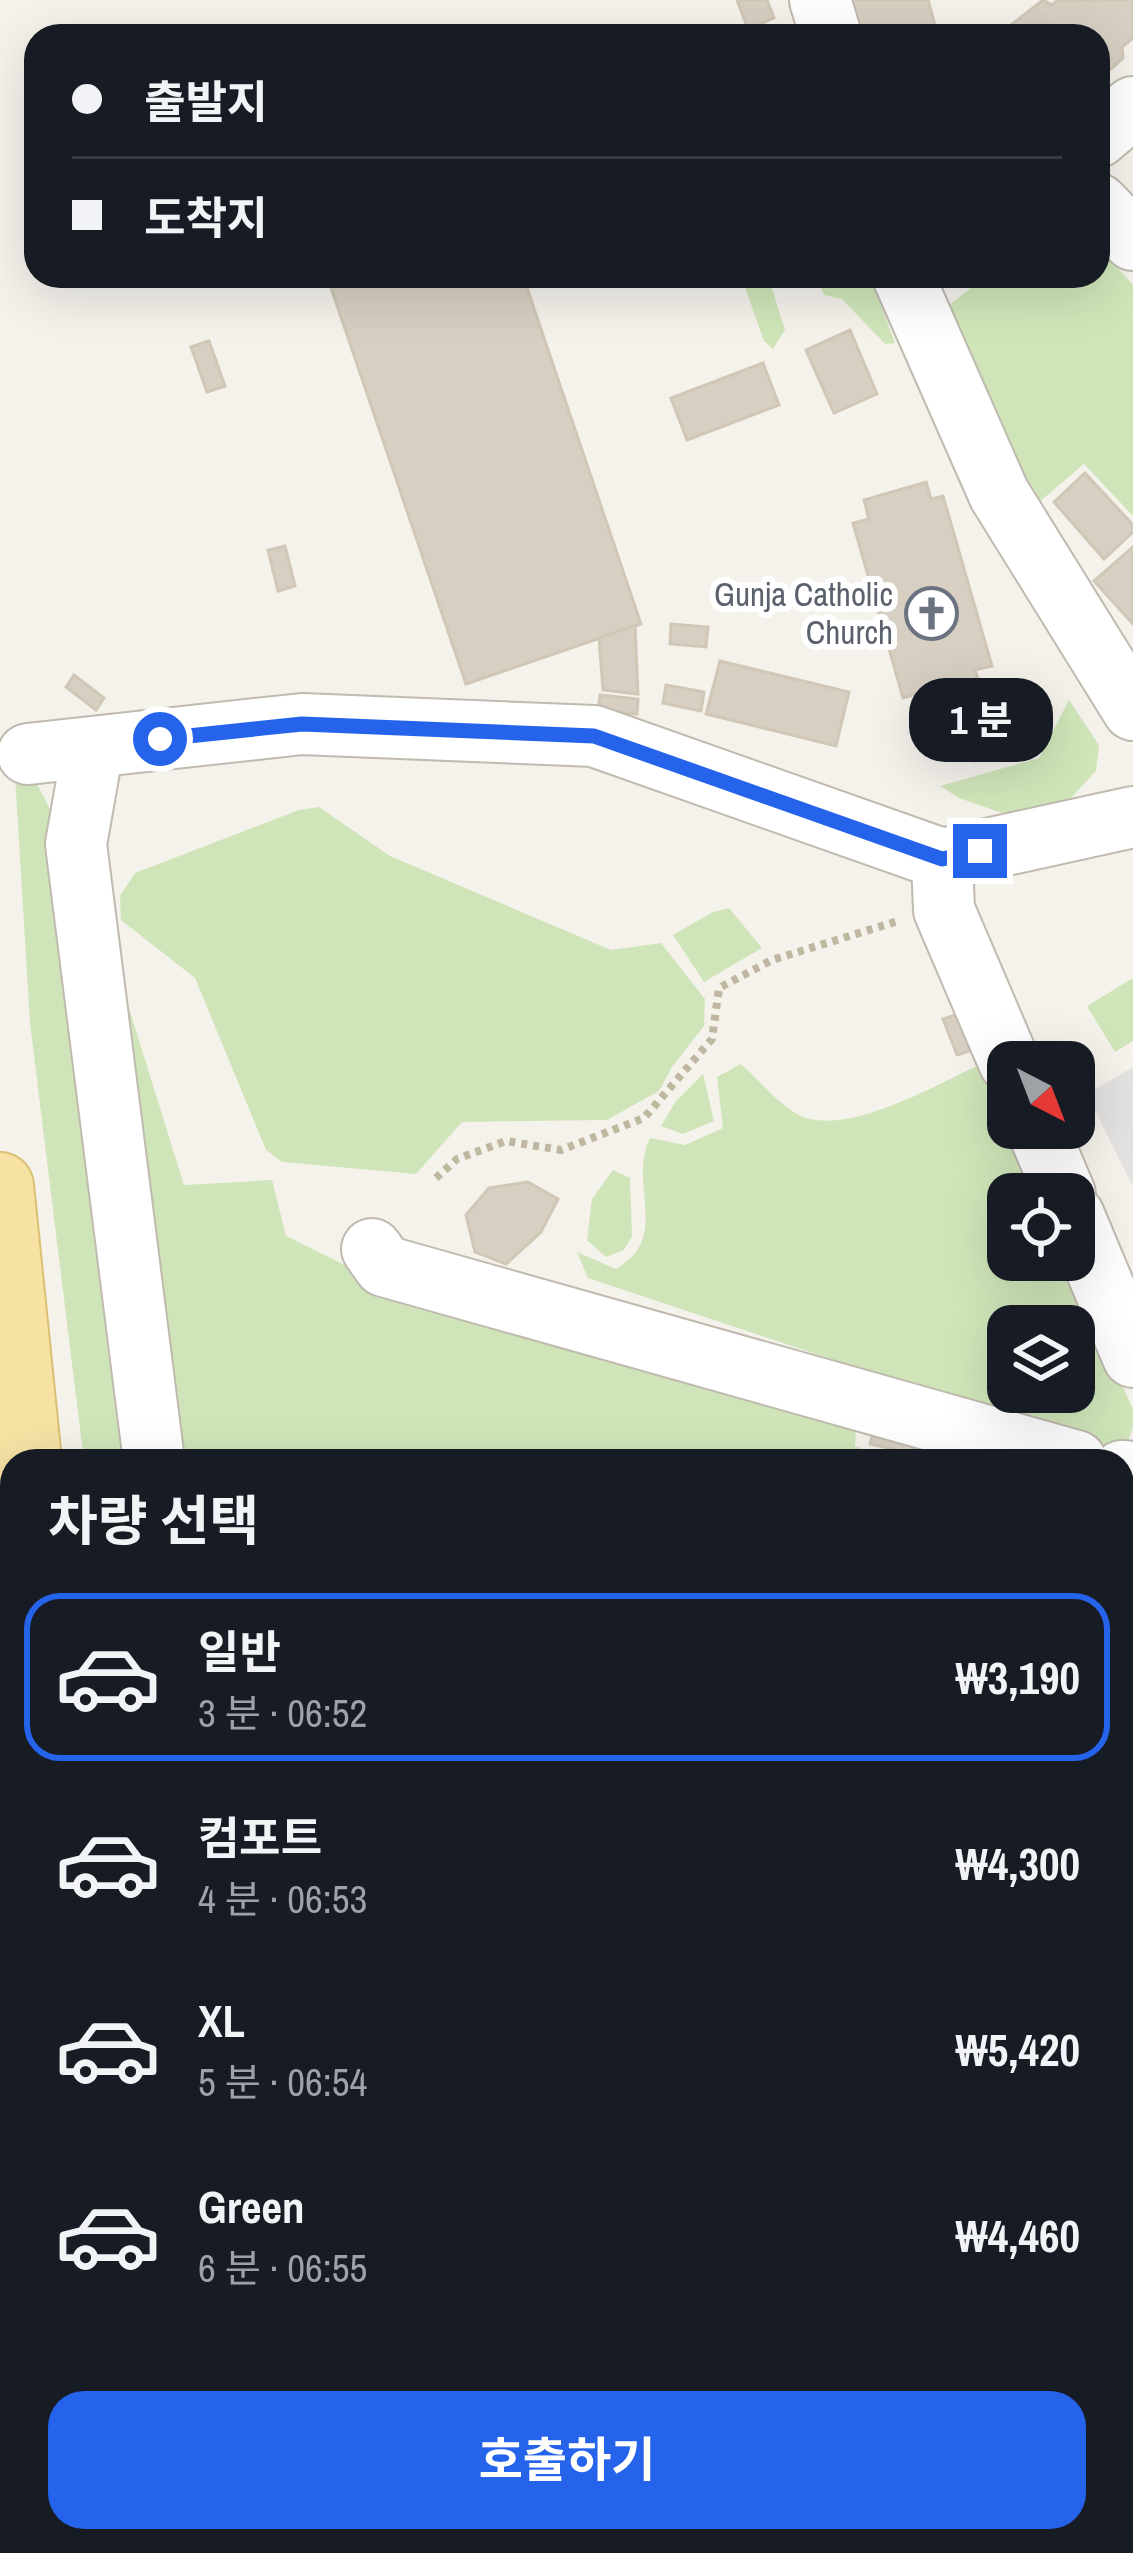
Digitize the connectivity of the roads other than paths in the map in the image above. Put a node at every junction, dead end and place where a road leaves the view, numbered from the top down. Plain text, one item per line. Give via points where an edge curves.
1 (1133, 106) edge
2 (1110, 126) edge
3 (1110, 216) edge
4 (1133, 240) edge
5 (908, 288) edge
6 (1133, 710) edge
7 (93, 748) junction
8 (28, 754) dead end
9 (1133, 818) edge
10 (942, 875) junction
11 (1000, 1041) edge
12 (0, 1186) edge
13 (372, 1249) dead end
14 (1095, 1266) edge
15 (1133, 1357) edge
16 (27, 1449) edge
17 (152, 1449) edge
18 (1033, 1449) edge

1 - 2 street
3 - 4 street
5 - 6 street via 999,494
7 - 8 street
7 - 10 street via 302,724 594,736
7 - 17 street via 76,844
9 - 10 street
10 - 11 street via 944,910
12 - 16 main road
13 - 18 street via 384,1266
14 - 15 street

